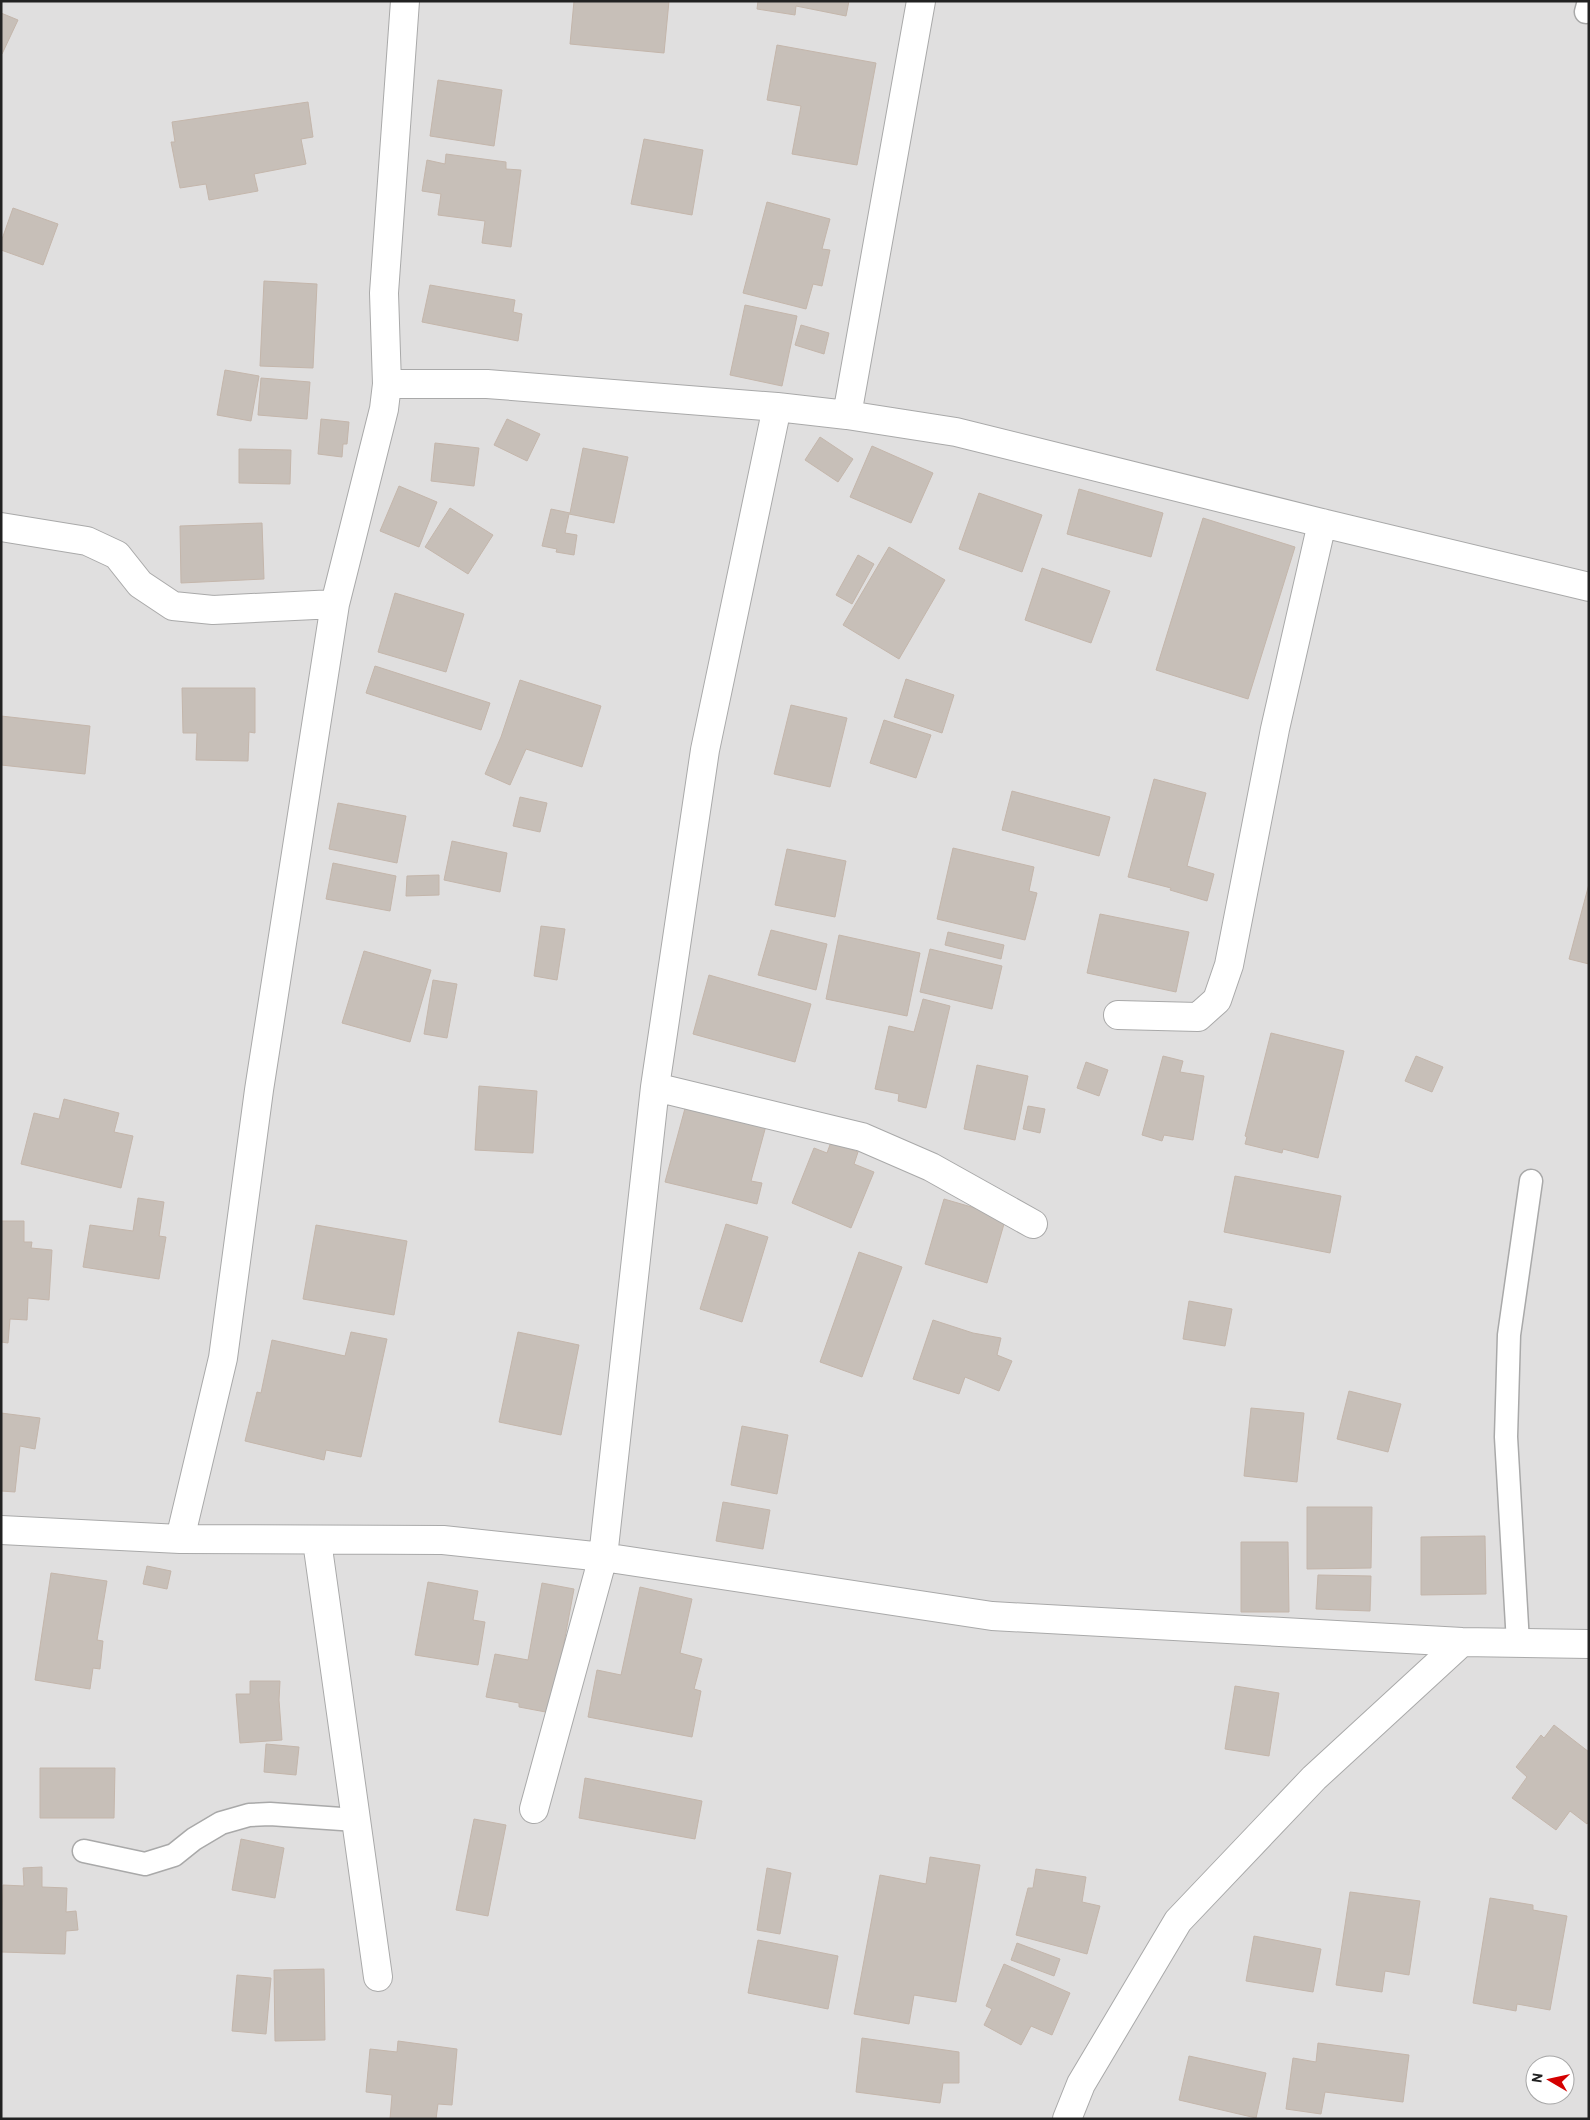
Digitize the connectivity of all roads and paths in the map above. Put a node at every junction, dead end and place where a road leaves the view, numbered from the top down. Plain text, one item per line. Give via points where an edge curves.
1 (405, 1) edge
2 (921, 1) edge
3 (387, 384) junction
4 (777, 407) junction
5 (846, 414) junction
6 (1322, 523) junction
7 (1, 527) edge
8 (1589, 587) edge
9 (335, 604) junction
10 (1118, 1015) dead end
11 (655, 1087) junction
12 (1531, 1180) dead end
13 (1033, 1224) dead end
14 (1, 1530) edge
15 (180, 1539) junction
16 (317, 1541) junction
17 (603, 1557) junction
18 (1462, 1642) junction
19 (1518, 1644) junction
20 (1589, 1644) edge
21 (534, 1809) dead end
22 (356, 1820) junction
23 (84, 1851) dead end
24 (378, 1976) dead end
25 (1067, 2119) edge

1 - 3 street via 384,293
2 - 5 street
3 - 4 street via 487,384
3 - 9 street via 384,410
4 - 5 street
4 - 11 street via 705,750
5 - 6 street via 956,432
6 - 8 street
6 - 10 street via 1275,729 1229,965 1217,1000 1198,1017
7 - 9 street via 87,541 117,555 140,584 173,606 213,610
9 - 15 street via 259,1090 224,1358
11 - 13 street via 862,1137 931,1166
11 - 17 street
12 - 19 lane via 1509,1335 1506,1428
14 - 15 street
15 - 16 street
16 - 17 street via 443,1540
16 - 22 street
17 - 18 street via 992,1616
17 - 21 street
18 - 19 street
18 - 25 street via 1314,1778 1178,1921 1081,2084
19 - 20 street
22 - 23 lane via 249,1815 221,1823 174,1855 145,1864
22 - 24 street

